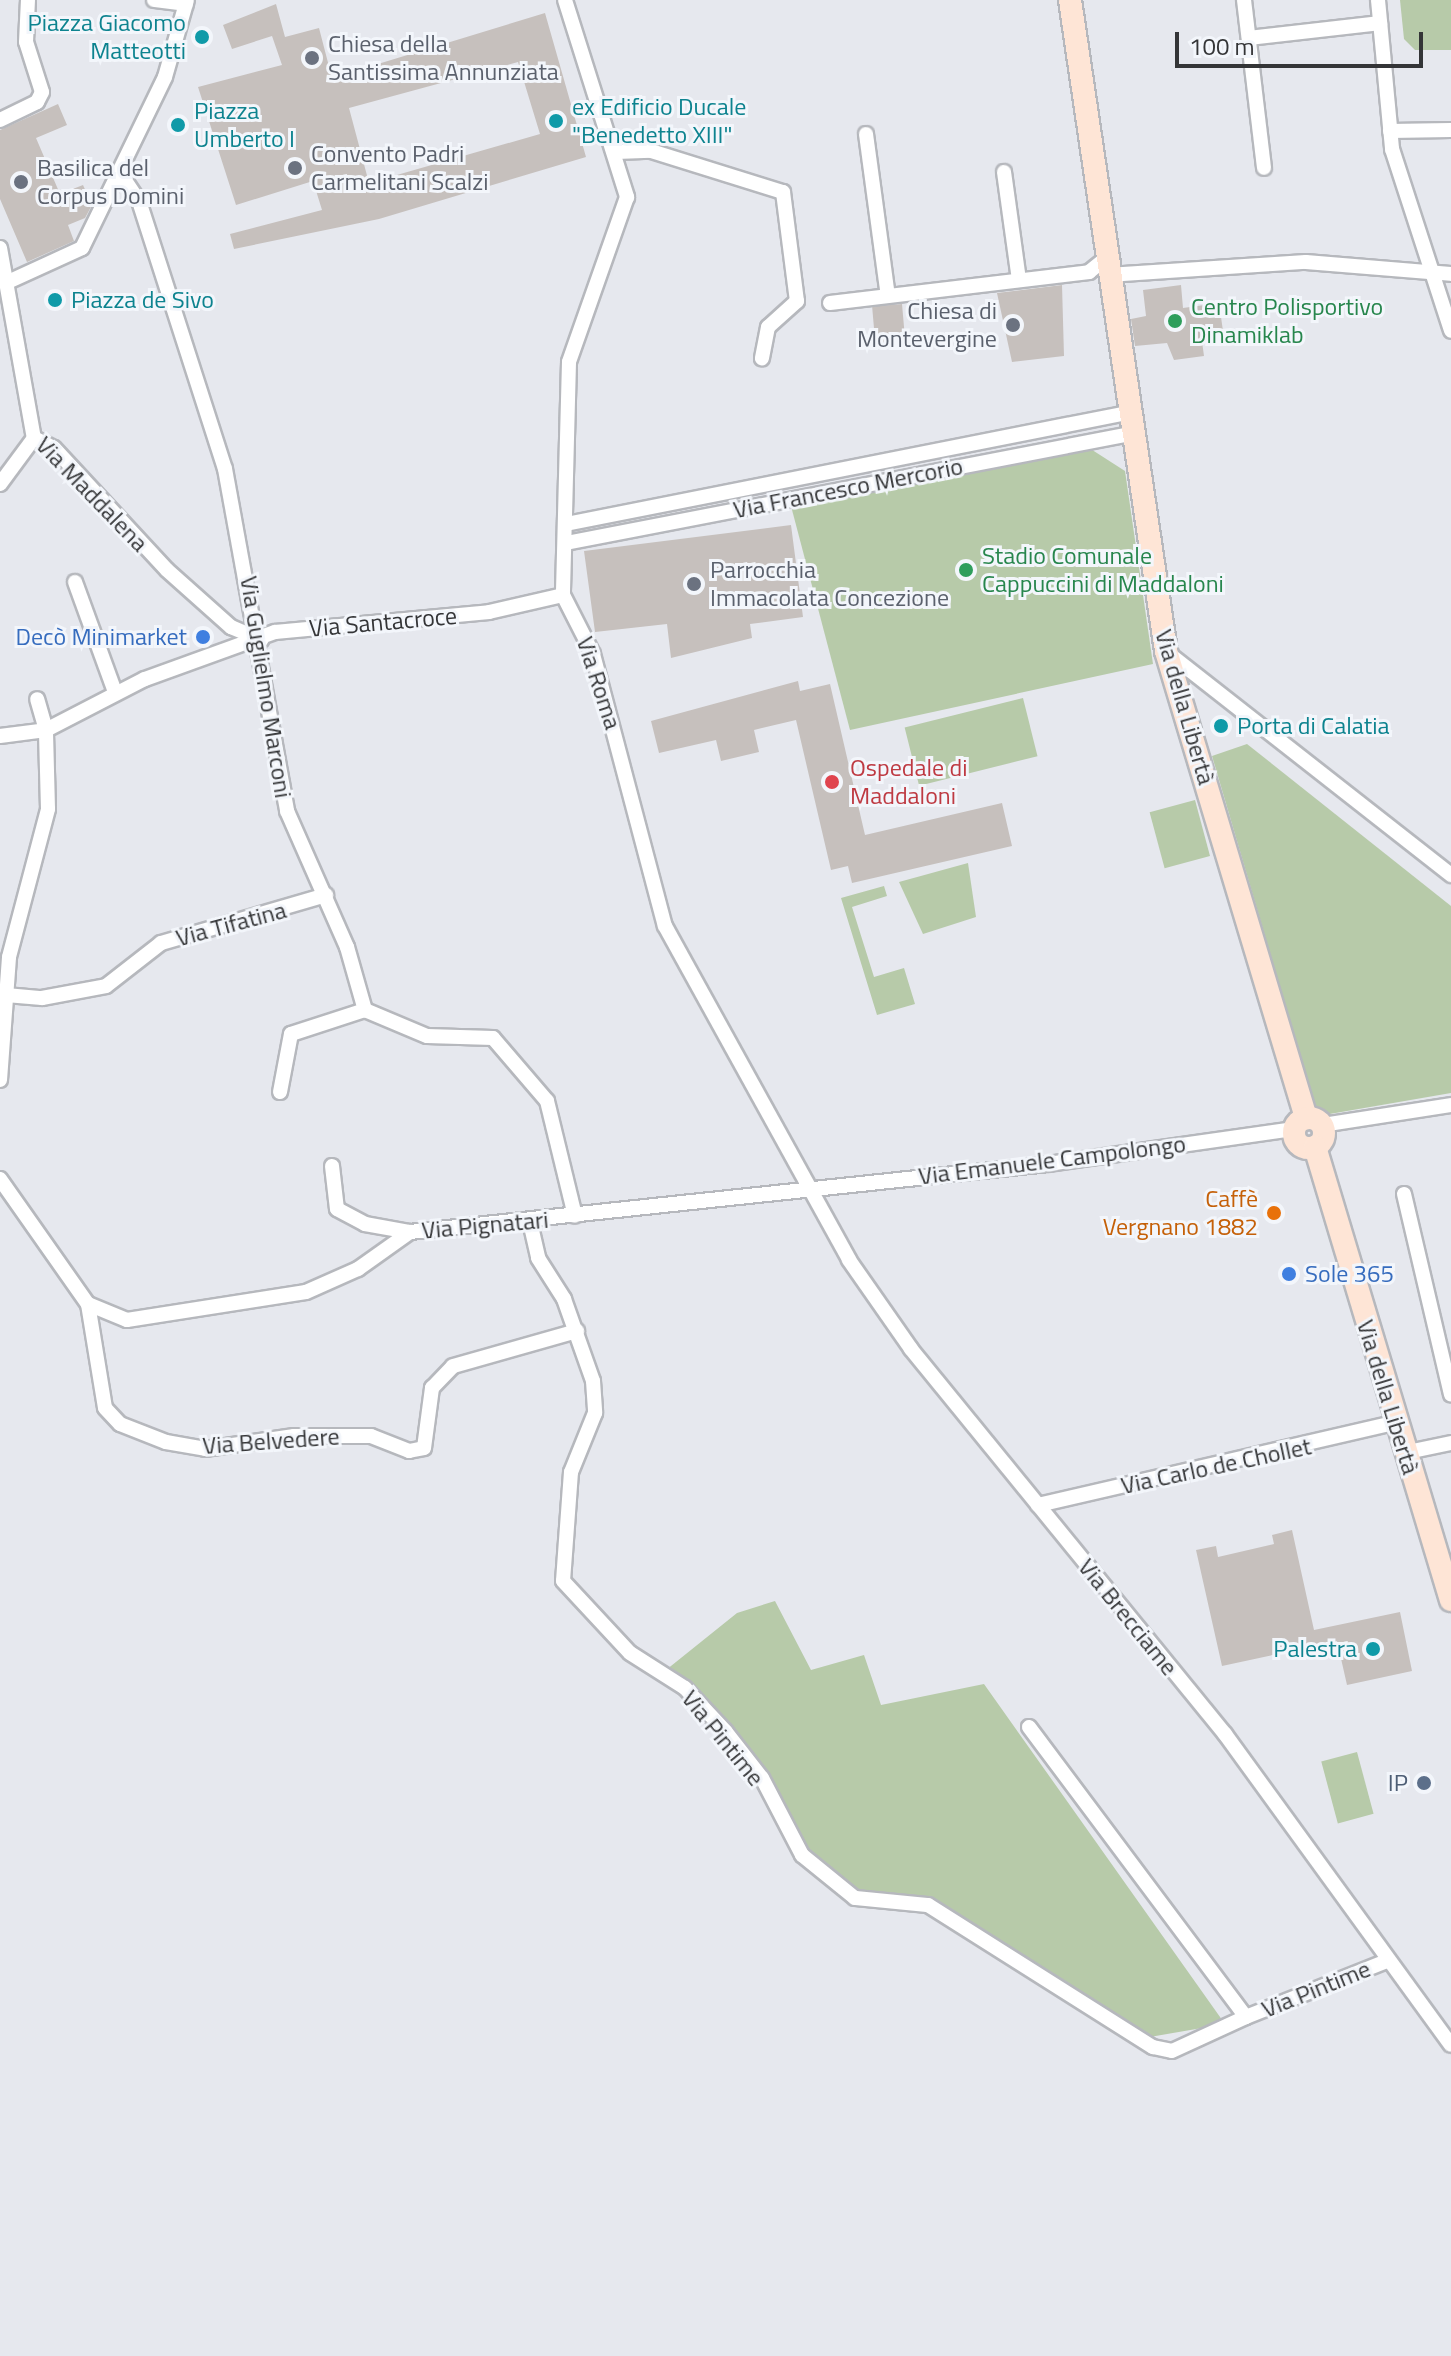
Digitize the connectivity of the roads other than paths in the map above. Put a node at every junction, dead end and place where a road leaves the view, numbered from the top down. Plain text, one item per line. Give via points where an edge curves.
1 (28, 0) edge
2 (154, 0) edge
3 (565, 0) edge
4 (1070, 0) edge
5 (1244, 0) edge
6 (1378, 0) edge
7 (186, 2) edge
8 (1380, 23) junction
9 (1249, 38) junction
10 (0, 120) edge
11 (1451, 130) edge
12 (1390, 131) junction
13 (866, 134) dead end
14 (616, 152) junction
15 (1264, 168) dead end
16 (1004, 172) dead end
17 (122, 176) junction
18 (0, 248) edge
19 (1107, 267) junction
20 (1432, 274) junction
21 (1451, 274) edge
22 (1019, 280) junction
23 (10, 281) junction
24 (888, 296) junction
25 (830, 303) dead end
26 (1451, 331) edge
27 (762, 358) dead end
28 (1128, 423) junction
29 (34, 438) junction
30 (0, 484) edge
31 (566, 524) junction
32 (566, 543) junction
33 (75, 582) dead end
34 (563, 595) junction
35 (261, 640) junction
36 (1166, 651) junction
37 (115, 692) junction
38 (37, 699) dead end
39 (46, 730) junction
40 (0, 736) edge
41 (1451, 875) edge
42 (326, 895) junction
43 (6, 995) junction
44 (365, 1010) junction
45 (0, 1080) edge
46 (280, 1092) dead end
47 (1451, 1105) edge
48 (1308, 1124) junction
49 (332, 1166) dead end
50 (0, 1179) edge
51 (808, 1187) junction
52 (1404, 1194) dead end
53 (575, 1216) junction
54 (530, 1222) junction
55 (410, 1232) junction
56 (88, 1304) junction
57 (577, 1331) junction
58 (1451, 1395) edge
59 (1394, 1423) junction
60 (1451, 1443) edge
61 (1403, 1453) junction
62 (1038, 1505) junction
63 (1451, 1600) edge
64 (1029, 1727) dead end
65 (1387, 1961) junction
66 (1246, 2017) junction
67 (1451, 2045) edge

1 - 10 street via 26,42 42,92 37,102
2 - 7 street
3 - 14 street
4 - 19 main road, Via della Libertà
5 - 9 street
6 - 8 street
7 - 17 street via 165,77
8 - 9 street
8 - 12 street
9 - 15 street
11 - 12 street
12 - 20 street
13 - 24 street
14 - 27 street via 651,151 783,192 797,301 768,327
14 - 31 street via 627,197 569,362
16 - 22 street
17 - 23 street via 82,248
17 - 35 street, Via Guglielmo Marconi via 139,201 225,469
18 - 23 street, Via Maddalena
19 - 20 street via 1306,262
19 - 22 street
19 - 28 main road, Via della Libertà
20 - 21 street
20 - 26 street
22 - 24 street
23 - 29 street, Via Maddalena
24 - 25 street
28 - 31 street, Via Francesco Mercorio
28 - 32 street, Via Francesco Mercorio
28 - 36 main road, Via della Libertà
29 - 30 street
29 - 35 street, Via Maddalena via 54,448 167,570 231,627
31 - 32 street
32 - 34 street
33 - 37 street
34 - 35 street, Via Santacroce via 489,612 275,632
34 - 51 street, Via Roma via 593,654 665,926
35 - 37 street, Via Santacroce
35 - 42 street, Via Guglielmo Marconi via 287,811
36 - 41 street
36 - 48 main road, Via della Libertà
37 - 39 street, Via Santacroce
38 - 39 street
39 - 40 street, Via Santacroce
39 - 43 street via 48,809
42 - 43 street, Via Tifatina via 161,943 106,986 42,998
42 - 44 street, Via Guglielmo Marconi
43 - 45 street
44 - 46 street via 291,1034
44 - 53 street via 427,1036 493,1038 547,1101
47 - 48 street, Via Emanuele Campolongo
48 - 51 street, Via Emanuele Campolongo
48 - 59 main road, Via della Libertà via 1299,1144 1315,1147
49 - 55 street via 337,1209 365,1224
50 - 56 street
51 - 53 street, Via Pignatari
51 - 62 street, Via Brecciame via 911,1349
52 - 58 street
53 - 54 street, Via Pignatari
54 - 55 street, Via Pignatari
54 - 57 street, Via Pintime via 538,1258
55 - 56 street, Via Pignatari via 358,1269 306,1292 127,1320
56 - 57 street, Via Belvedere via 105,1408 154,1438 205,1449 340,1436 371,1436 409,1451 424,1448 432,1388 453,1366
57 - 66 street, Via Pintime via 595,1413 571,1472 563,1581 630,1653 685,1688 726,1732 762,1778 783,1831 802,1855 855,1898 928,1905 1153,2047 1172,2051
59 - 61 main road, Via della Libertà
59 - 62 street, Via Carlo de Chollet
60 - 61 street
61 - 63 main road, Via della Libertà
62 - 65 street, Via Brecciame via 1225,1734
64 - 66 street, Via Pintime
65 - 66 street, Via Pintime
65 - 67 street, Via Brecciame

